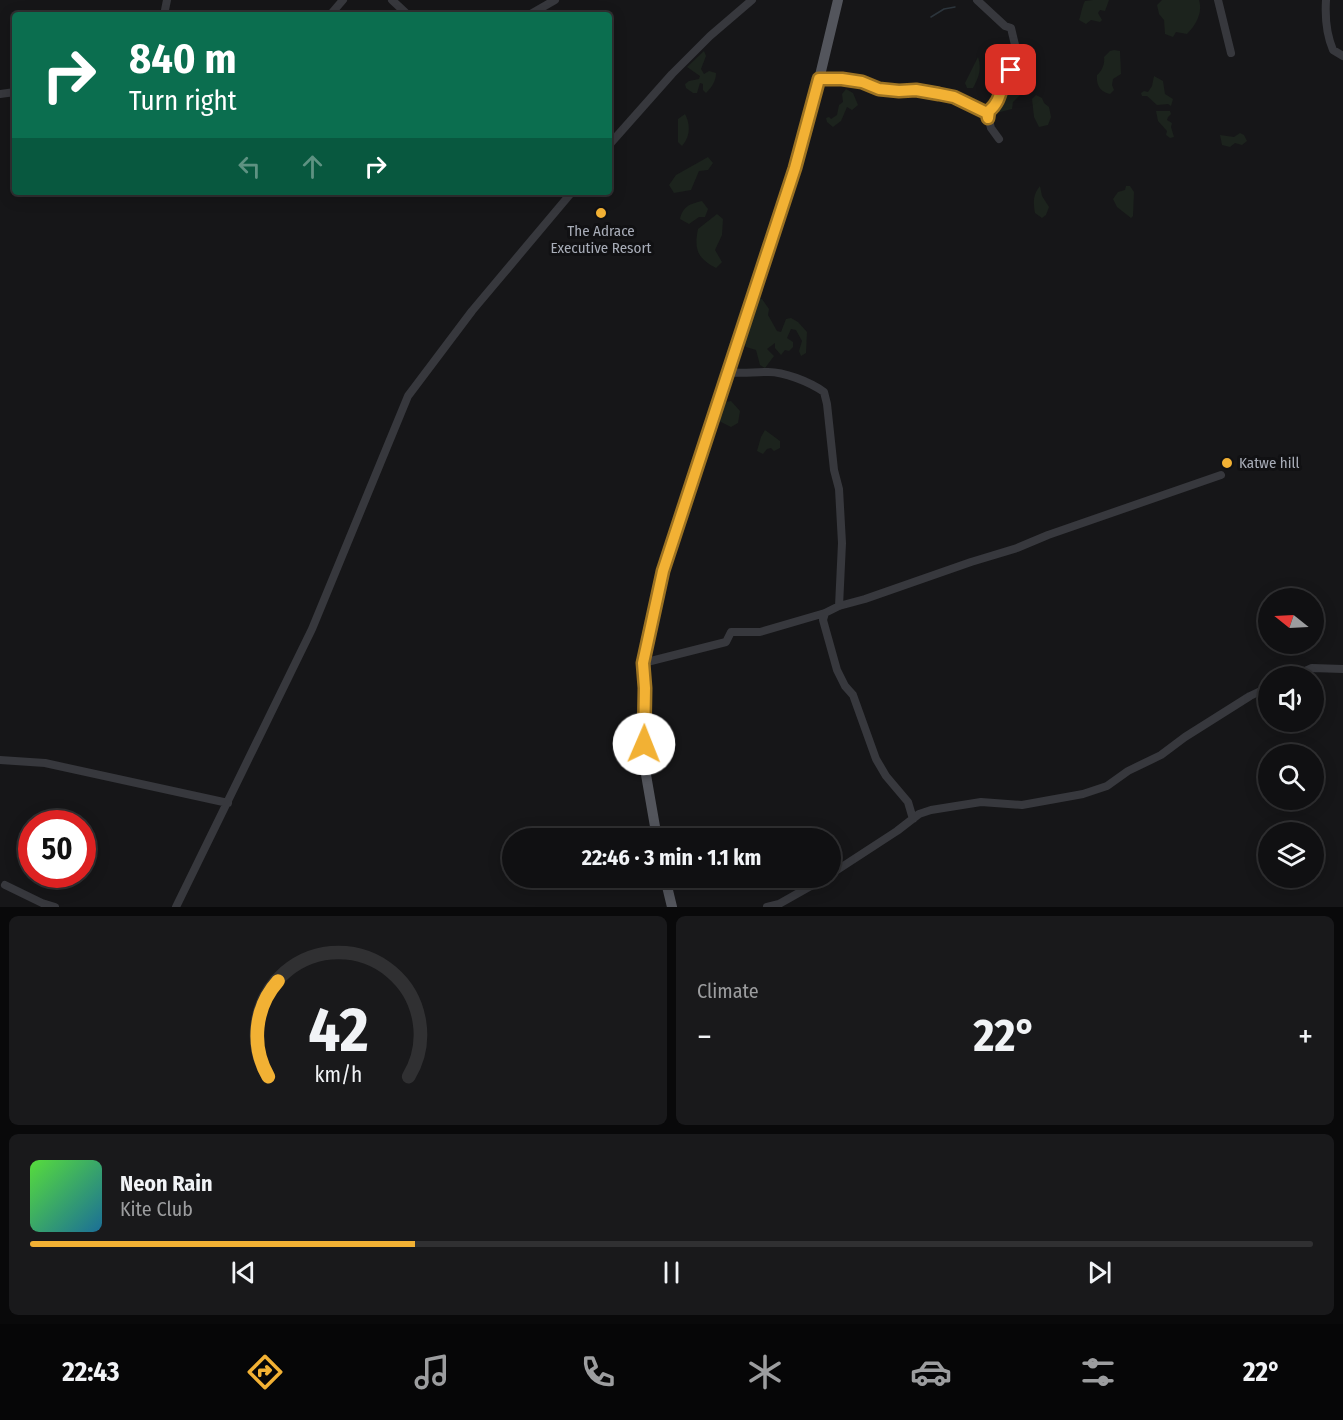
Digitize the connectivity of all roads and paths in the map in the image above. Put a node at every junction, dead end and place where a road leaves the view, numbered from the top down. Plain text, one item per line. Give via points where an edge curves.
1 (343, 0) edge
2 (392, 0) edge
3 (555, 0) edge
4 (752, 0) edge
5 (838, 0) edge
6 (977, 0) edge
7 (1218, 0) edge
8 (1326, 0) edge
9 (333, 12) edge
10 (405, 12) edge
11 (534, 12) edge
12 (1231, 53) dead end
13 (1343, 56) edge
14 (819, 79) junction
15 (988, 118) junction
16 (999, 139) dead end
17 (612, 142) edge
18 (569, 195) edge
19 (727, 372) junction
20 (1221, 475) dead end
21 (839, 606) junction
22 (825, 613) junction
23 (643, 663) junction
24 (1324, 668) edge
25 (1343, 669) edge
26 (1258, 692) edge
27 (0, 760) edge
28 (228, 803) junction
29 (913, 819) junction
30 (655, 828) edge
31 (841, 867) edge
32 (5, 885) dead end
33 (667, 888) edge
34 (807, 888) edge
35 (55, 907) edge
36 (176, 907) edge
37 (672, 907) edge
38 (767, 907) edge

1 - 9 street
2 - 10 street
3 - 11 street
4 - 17 street via 672,74
5 - 14 main road
6 - 15 street via 1011,28 1016,49 1011,70
7 - 12 street
8 - 13 street via 1330,44
14 - 15 street via 852,80 879,89 954,97 987,113
14 - 19 main road via 795,168
15 - 16 street
18 - 28 street via 472,311 408,396 312,629
19 - 21 street via 776,372 824,392 839,489
19 - 23 main road via 663,571
20 - 21 street
21 - 22 street
22 - 23 street via 760,632 731,633 726,642
22 - 29 street via 823,620 837,670 853,695 876,759 908,802
23 - 30 main road via 645,769
24 - 25 street
26 - 29 street via 1107,786 1022,805 981,802 948,807
27 - 28 street via 45,763
28 - 36 street
29 - 31 street
32 - 35 street
33 - 37 main road
34 - 38 street

